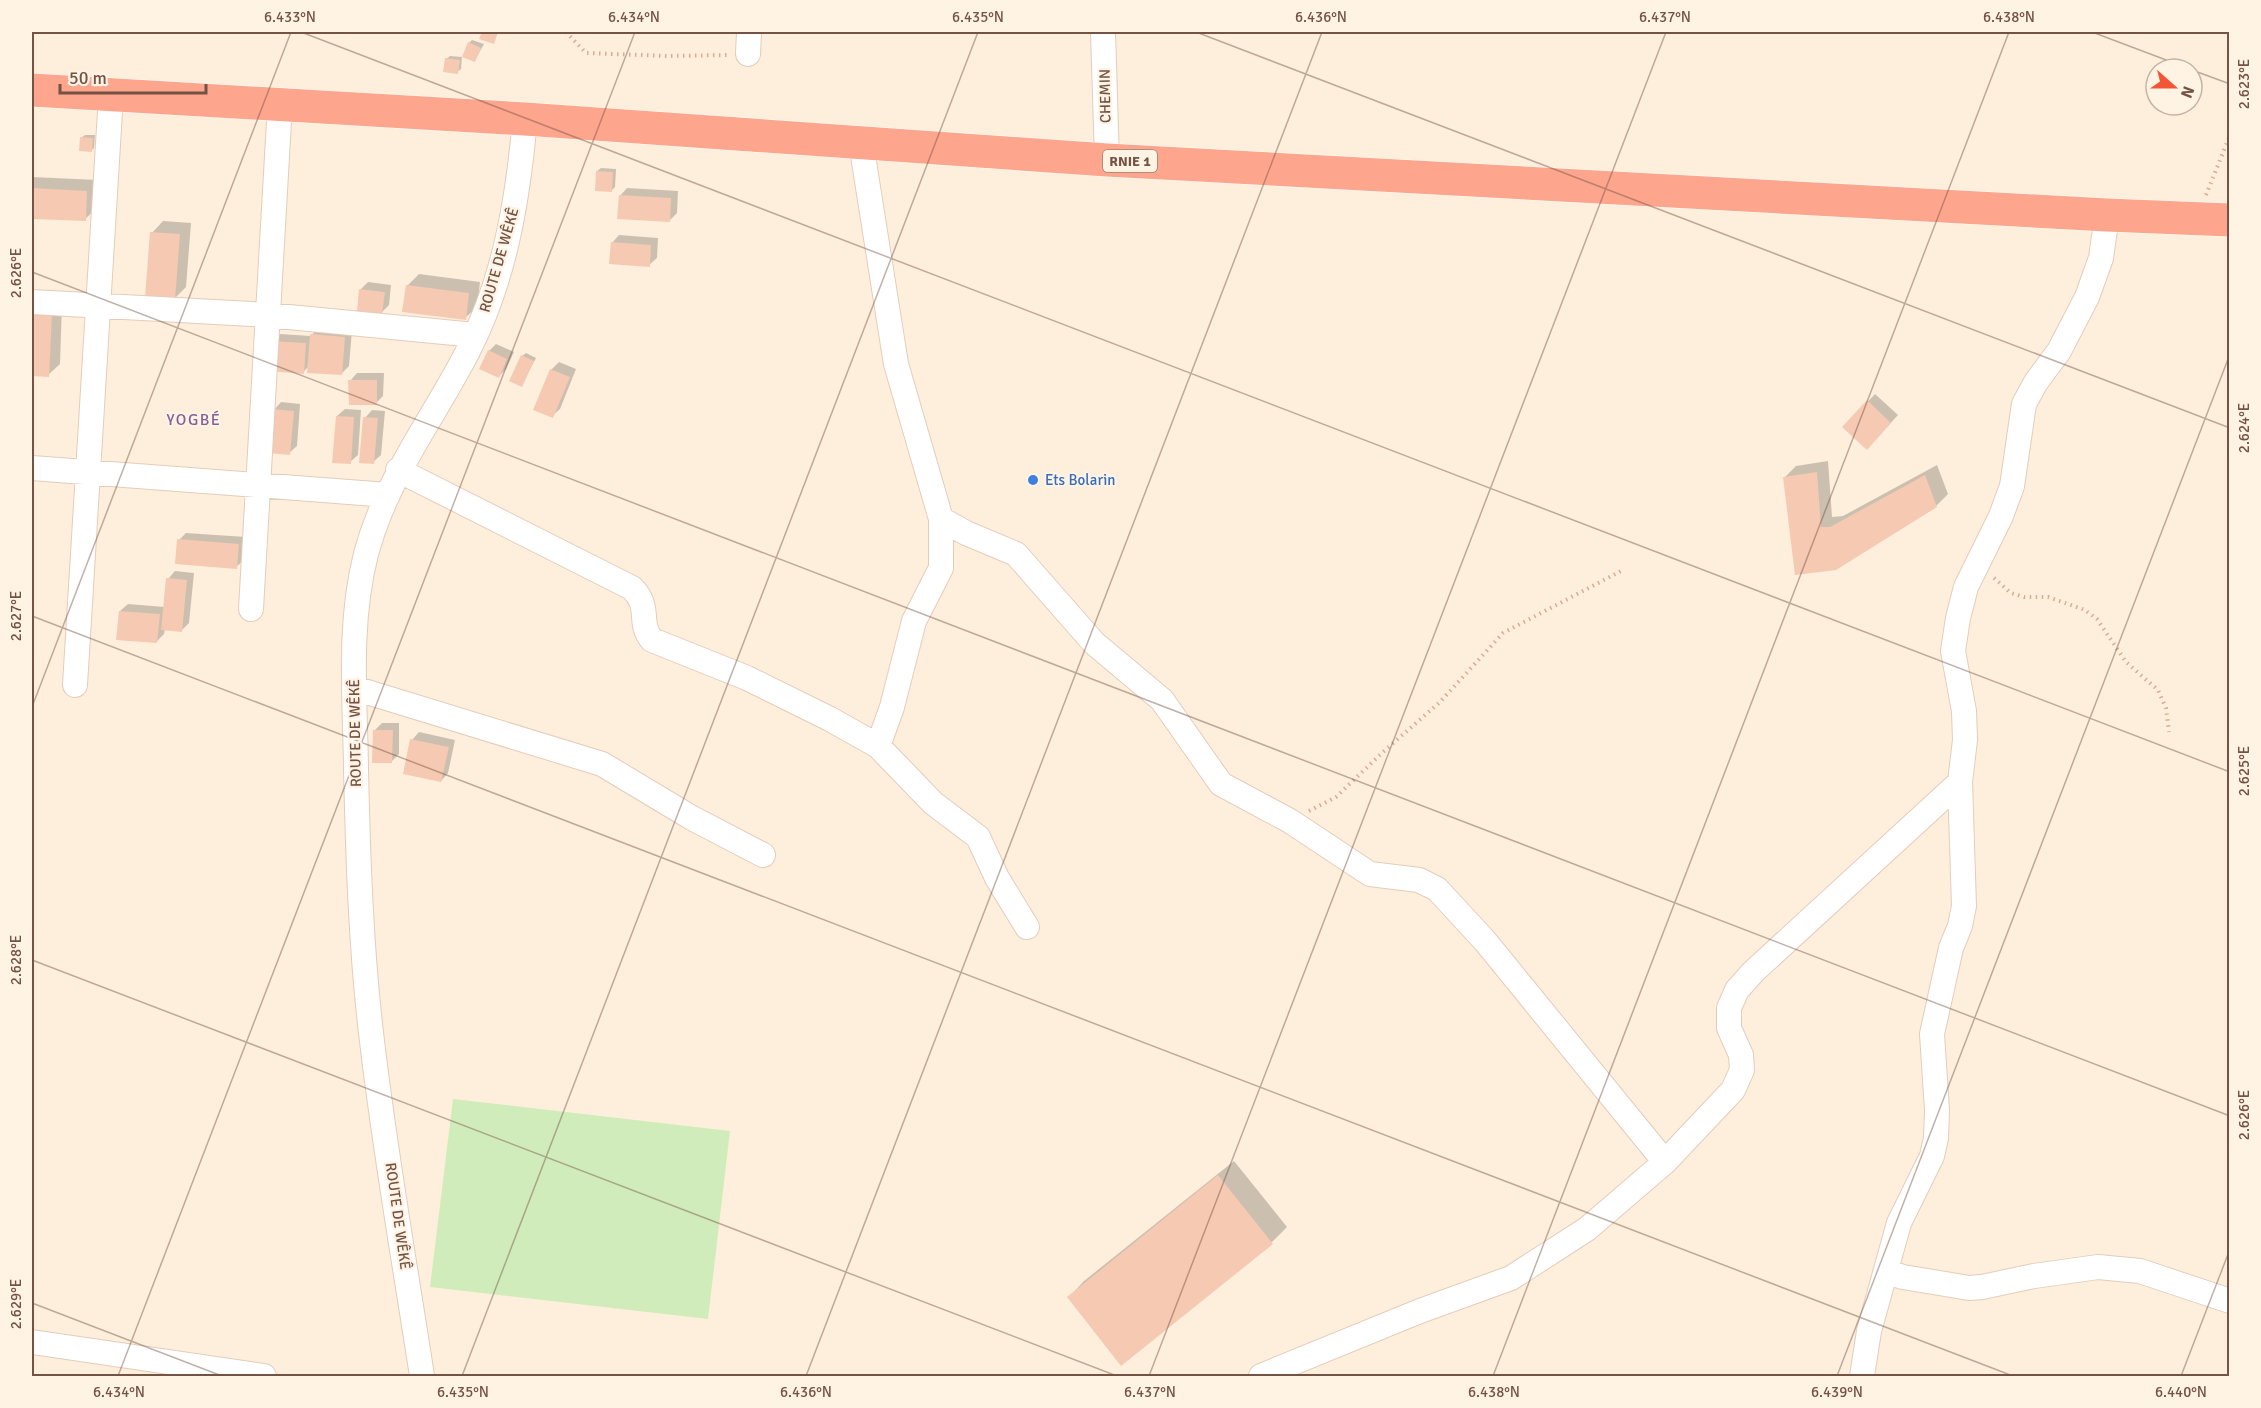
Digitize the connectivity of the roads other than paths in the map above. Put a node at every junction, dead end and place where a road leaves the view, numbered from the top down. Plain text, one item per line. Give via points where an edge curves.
1 (1104, 32) edge
2 (32, 90) edge
3 (111, 95) junction
4 (280, 104) junction
5 (525, 119) junction
6 (861, 143) junction
7 (1107, 160) junction
8 (2107, 215) junction
9 (2229, 220) edge
10 (32, 302) edge
11 (98, 306) junction
12 (268, 315) junction
13 (475, 335) junction
14 (32, 468) edge
15 (398, 470) junction
16 (88, 472) junction
17 (258, 485) junction
18 (388, 495) junction
19 (941, 519) junction
20 (251, 609) dead end
21 (75, 685) dead end
22 (354, 688) junction
23 (878, 746) junction
24 (1960, 782) junction
25 (763, 855) dead end
26 (1027, 927) dead end
27 (1665, 1162) junction
28 (1887, 1272) junction
29 (2229, 1301) edge
30 (32, 1342) edge
31 (264, 1377) edge
32 (422, 1377) edge
33 (1261, 1377) edge
34 (1862, 1377) edge

1 - 7 street, CHEMIN
2 - 3 highway, RNIE 1
3 - 4 highway, RNIE 1
3 - 11 street
4 - 5 highway, RNIE 1
4 - 12 street
5 - 6 highway, RNIE 1
5 - 13 street, ROUTE DE WÊKÊ via 509,233
6 - 7 highway, RNIE 1
6 - 19 street via 896,364
7 - 8 highway, RNIE 1
8 - 9 highway, RNIE 1
8 - 24 street via 2101,258 2087,297 2059,351 2024,404 2012,486 1960,608 1953,651 1964,711
10 - 11 street
11 - 12 street
11 - 16 street
12 - 13 street
12 - 17 street
13 - 15 street, ROUTE DE WÊKÊ
14 - 16 street
15 - 18 street, ROUTE DE WÊKÊ
15 - 23 street via 633,588 642,597 646,632 652,640 747,678
16 - 17 street
16 - 21 street
17 - 18 street
17 - 20 street
18 - 22 street, ROUTE DE WÊKÊ via 366,555 357,600
19 - 23 street via 941,568 914,621
19 - 27 street via 1016,554 1094,643 1161,700 1221,784 1290,821 1370,874 1419,880 1437,889 1485,941
22 - 25 street via 602,764
22 - 32 street, ROUTE DE WÊKÊ via 359,898 370,1022
23 - 26 street via 933,803 978,837
24 - 27 street via 1737,990 1729,1008 1729,1028 1741,1055 1738,1080 1718,1108
24 - 28 street via 1964,906 1932,1034 1936,1138 1932,1156 1899,1223
27 - 33 street via 1587,1228 1511,1278
28 - 29 street via 1969,1288 2098,1267 2140,1271
28 - 34 street via 1869,1331
30 - 31 street

